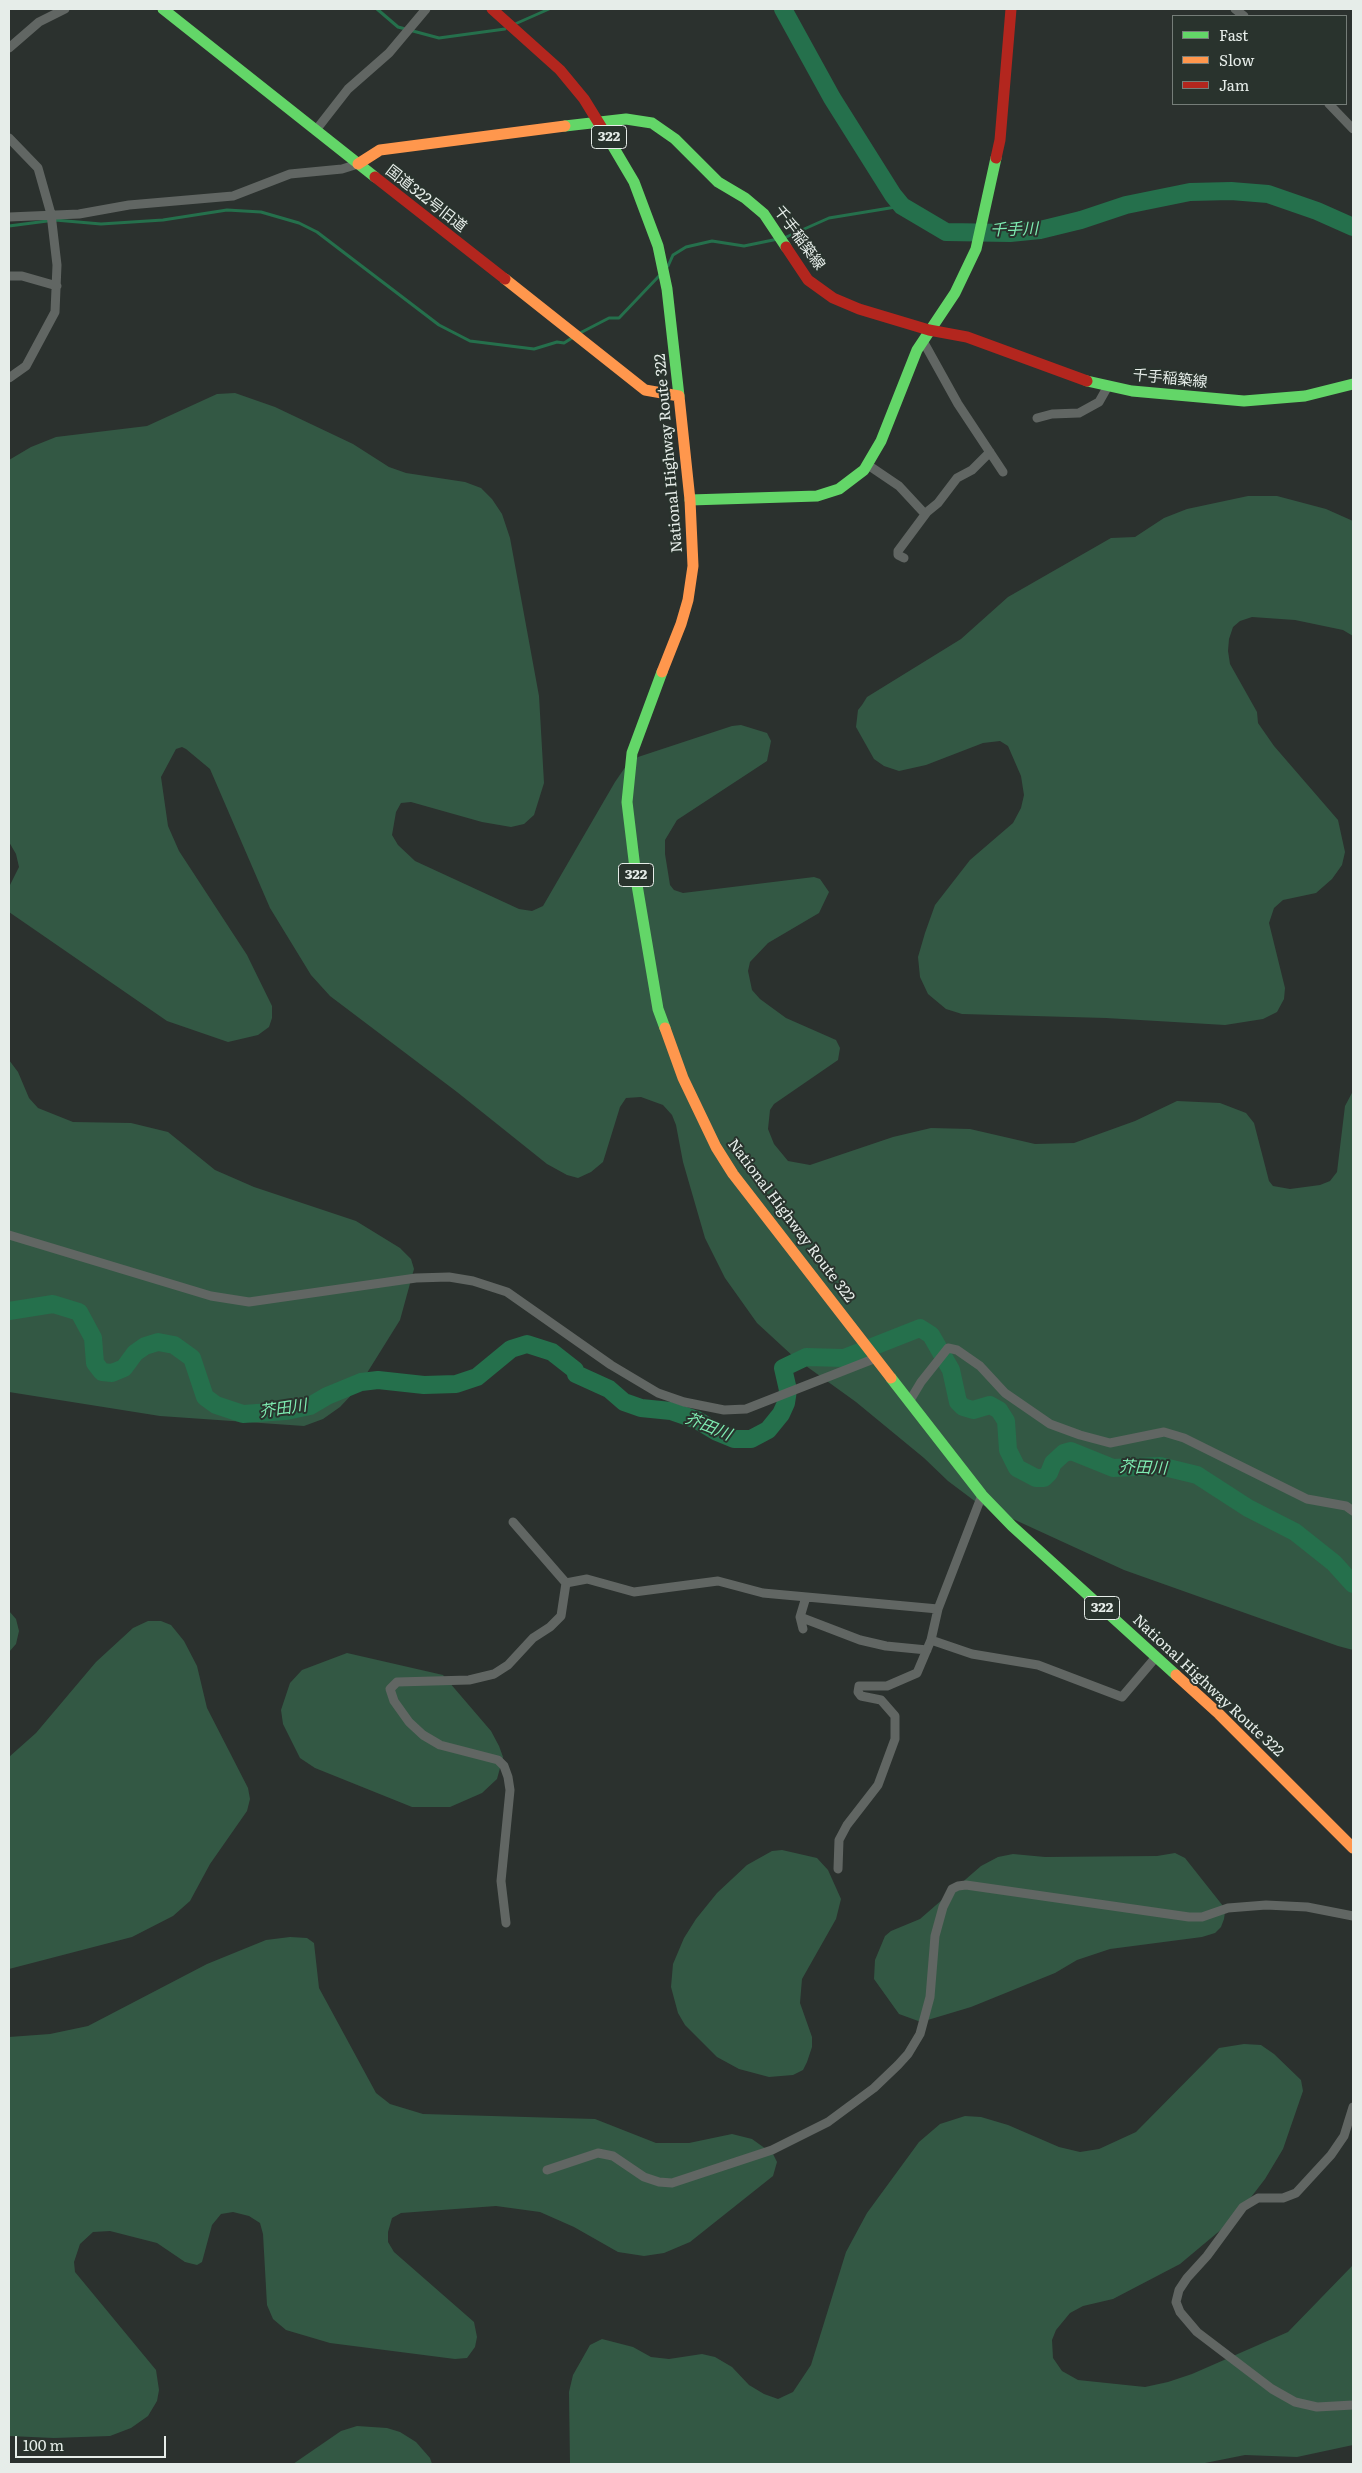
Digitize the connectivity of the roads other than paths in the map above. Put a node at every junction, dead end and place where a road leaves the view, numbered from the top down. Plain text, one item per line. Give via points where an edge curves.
1 (65, 9) edge
2 (163, 9) edge
3 (426, 9) edge
4 (492, 9) edge
5 (1010, 9) edge
6 (9, 48) edge
7 (1330, 105) edge
8 (599, 122) junction
9 (316, 130) junction
10 (1353, 130) edge
11 (9, 138) edge
12 (358, 164) junction
13 (51, 214) junction
14 (9, 217) edge
15 (9, 276) edge
16 (57, 286) junction
17 (929, 330) junction
18 (923, 341) junction
19 (9, 378) edge
20 (1353, 384) edge
21 (1108, 386) junction
22 (679, 396) junction
23 (1037, 418) dead end
24 (990, 452) junction
25 (868, 465) junction
26 (1003, 472) dead end
27 (690, 500) junction
28 (926, 514) junction
29 (904, 558) dead end
30 (9, 1235) edge
31 (873, 1355) junction
32 (909, 1402) junction
33 (982, 1495) junction
34 (1353, 1510) edge
35 (513, 1522) dead end
36 (566, 1583) junction
37 (806, 1597) junction
38 (938, 1609) junction
39 (800, 1617) junction
40 (803, 1629) dead end
41 (931, 1640) junction
42 (927, 1650) junction
43 (1156, 1657) junction
44 (1353, 1848) edge
45 (838, 1868) dead end
46 (1353, 1916) edge
47 (506, 1923) dead end
48 (1353, 2107) edge
49 (547, 2170) dead end
50 (1353, 2405) edge

1 - 6 street via 39,22
2 - 9 main road, 国道322号旧道
3 - 9 street via 389,53 348,89
4 - 8 main road, National Highway Route 322 / 322 via 560,70
5 - 17 main road via 1000,140 984,219 965,276
7 - 10 street
8 - 12 main road, 千手稲築線 via 380,150
8 - 17 main road, 千手稲築線 via 626,119 652,123 676,139 718,182 764,214 808,280 833,298 858,309
8 - 22 main road, National Highway Route 322 / 322 via 634,182 661,259
9 - 12 main road, 国道322号旧道
11 - 13 street via 38,168
12 - 13 street via 342,169 290,174 233,196 129,205 79,214
12 - 22 main road, 国道322号旧道 via 645,390
13 - 14 street
13 - 16 street
15 - 16 street via 22,276
16 - 19 street via 55,312 43,338 26,366
17 - 18 main road
17 - 21 main road, 千手稲築線 via 967,337
18 - 24 street via 958,404
18 - 25 main road
20 - 21 main road, 千手稲築線 via 1305,396 1244,401 1132,392
21 - 23 street via 1099,402 1079,412
22 - 27 main road, National Highway Route 322 / 322
24 - 26 street
24 - 28 street via 972,470 957,478
25 - 27 main road via 839,489 817,496
25 - 28 street via 899,486
27 - 31 main road, National Highway Route 322 / 322 via 694,558 688,600 639,730 632,753 628,788 628,819 658,1008 683,1078 716,1147 733,1174
28 - 29 street via 898,551 898,555
30 - 31 street via 211,1296 249,1302 416,1278 449,1277 473,1281 507,1292 611,1365 658,1393 724,1410 746,1409
31 - 32 main road, National Highway Route 322 / 322
32 - 33 main road, National Highway Route 322 / 322
32 - 34 street via 948,1348 957,1350 980,1366 1005,1393 1050,1424 1110,1443 1164,1432 1246,1467 1307,1500
33 - 38 street
33 - 43 main road, National Highway Route 322 / 322
35 - 36 street
36 - 37 street via 587,1579 634,1592 718,1581 763,1593
36 - 47 street via 560,1616 494,1674 469,1680 397,1682 390,1689 409,1722 423,1735 440,1744 498,1760 504,1766 510,1790 501,1881
37 - 38 street
37 - 39 street
38 - 41 street
39 - 40 street
39 - 42 street via 860,1640
41 - 42 street
41 - 43 street via 972,1654 1038,1664 1122,1697
42 - 45 street via 917,1673 910,1678 887,1686 859,1686 861,1696 881,1700 895,1716 895,1740 878,1786 839,1840
43 - 44 main road, National Highway Route 322 / 322 via 1219,1714
46 - 49 street via 1307,1907 1266,1905 1228,1908 1202,1917 1189,1917 958,1886 952,1889 943,1907 935,1936 930,1997 920,2034 908,2054 874,2088 828,2122 772,2150 672,2183 644,2177 614,2156 598,2153
48 - 50 street via 1344,2136 1332,2155 1296,2193 1283,2198 1258,2198 1243,2207 1207,2256 1186,2278 1176,2302 1197,2332 1295,2402 1317,2407

